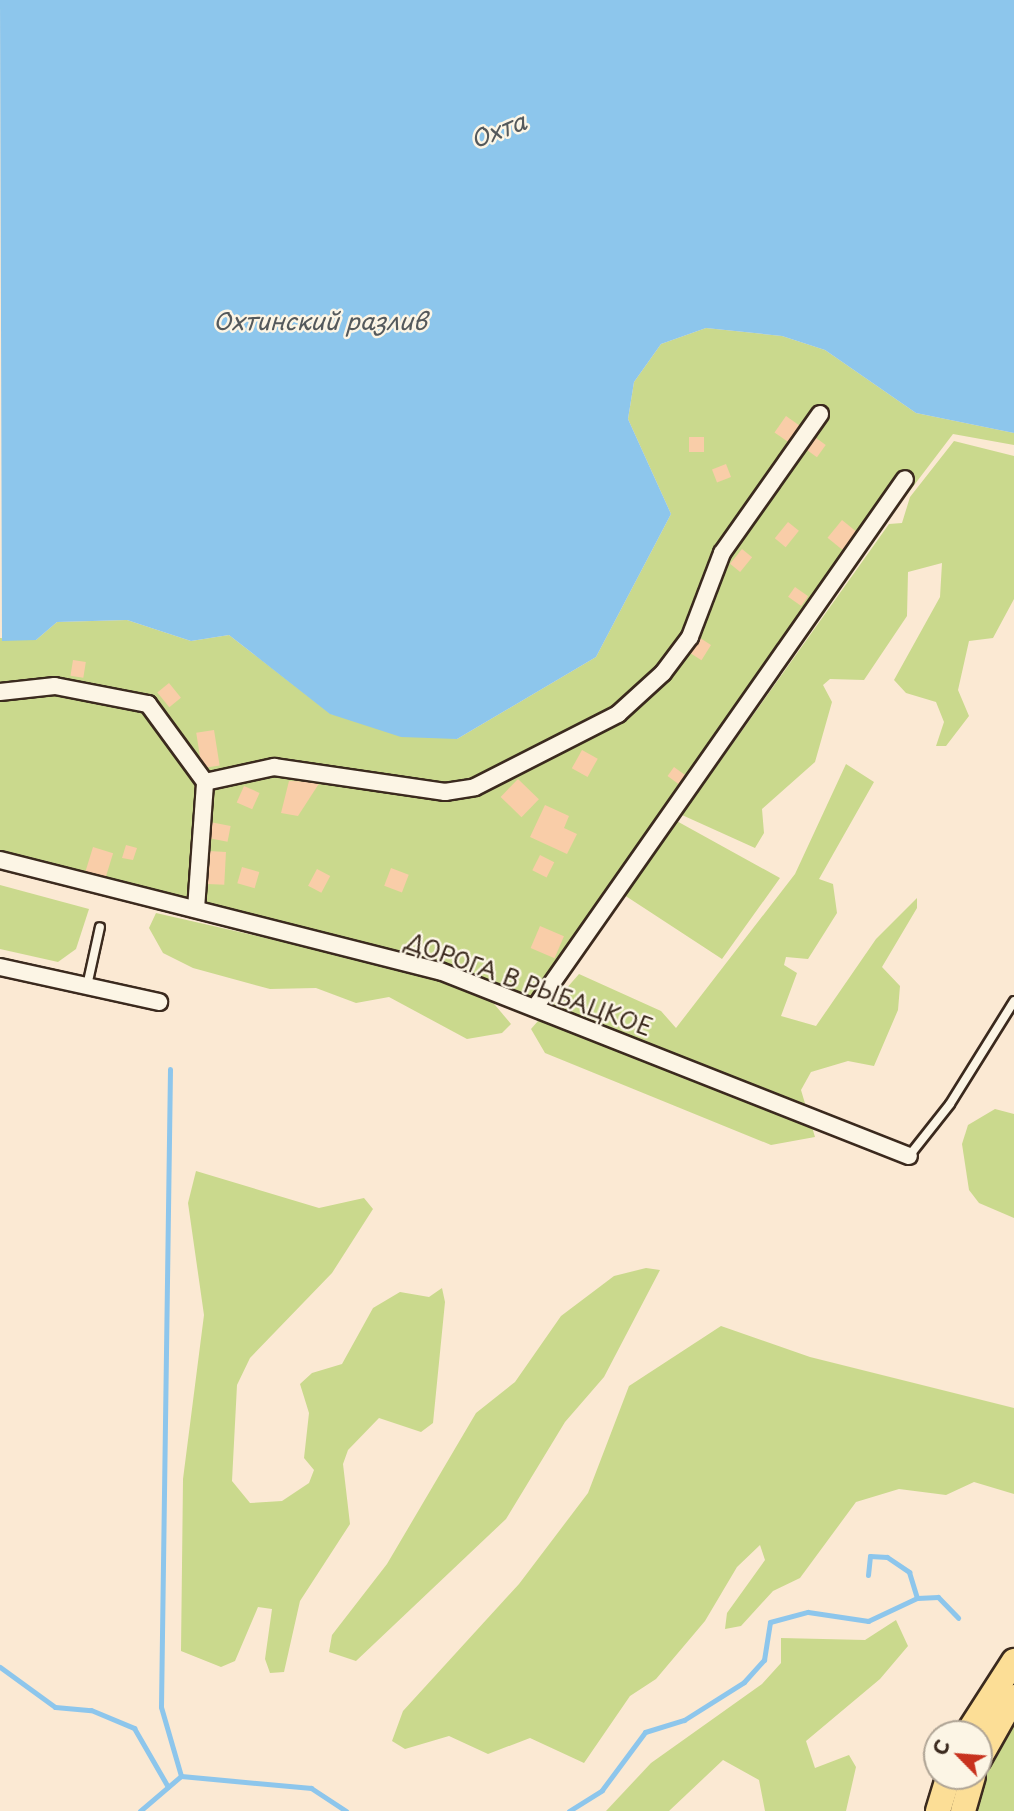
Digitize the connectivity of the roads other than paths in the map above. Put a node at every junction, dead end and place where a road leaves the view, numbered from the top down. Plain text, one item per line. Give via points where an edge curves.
1 (820, 414) dead end
2 (905, 479) dead end
3 (0, 692) edge
4 (205, 782) junction
5 (0, 860) edge
6 (196, 909) junction
7 (100, 928) dead end
8 (0, 967) edge
9 (87, 986) junction
10 (1014, 1001) edge
11 (159, 1002) dead end
12 (536, 1006) junction
13 (909, 1156) joint
14 (1014, 1661) edge
15 (1014, 1696) edge
16 (976, 1720) edge
17 (993, 1734) edge
18 (945, 1790) edge
19 (969, 1790) edge
20 (938, 1811) edge
21 (963, 1811) edge

1 - 4 street via 723,553 690,637 663,673 618,714 475,787 445,792 274,767 222,774
2 - 12 street
3 - 4 street via 55,687 148,704
4 - 6 street
5 - 6 street, ДОРОГА В РЫБАЦКОЕ
6 - 12 street, ДОРОГА В РЫБАЦКОЕ via 440,971
7 - 9 lane
8 - 9 street
9 - 11 street
10 - 13 lane via 950,1104
12 - 13 street, ДОРОГА В РЫБАЦКОЕ
14 - 16 main road
15 - 17 main road
18 - 20 main road
19 - 21 main road

